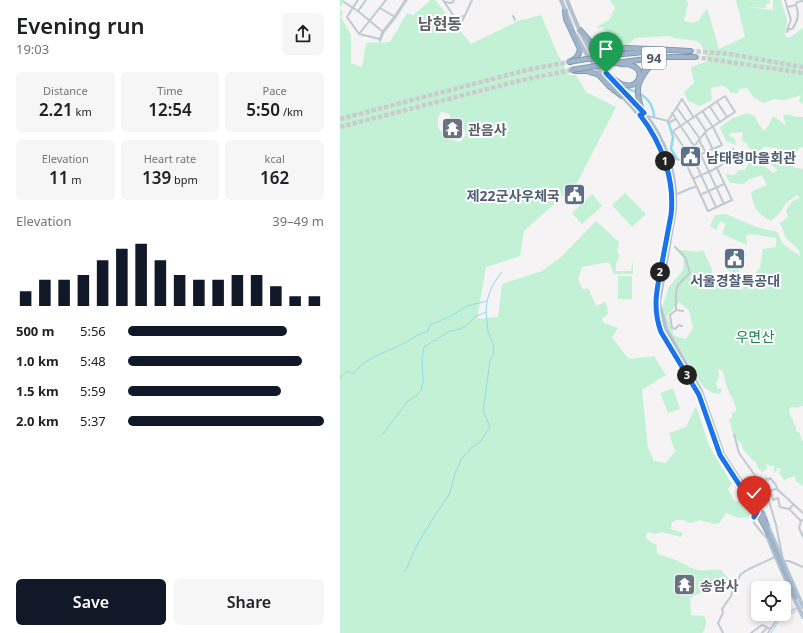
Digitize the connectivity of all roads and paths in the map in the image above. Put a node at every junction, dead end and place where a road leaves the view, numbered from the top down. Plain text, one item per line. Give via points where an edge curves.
1 (358, 0) edge
2 (366, 0) edge
3 (386, 0) edge
4 (406, 0) edge
5 (454, 0) edge
6 (472, 0) edge
7 (561, 0) edge
8 (567, 0) edge
9 (785, 0) edge
10 (788, 0) edge
11 (444, 1) edge
12 (798, 1) edge
13 (803, 1) edge
14 (344, 2) dead end
15 (796, 5) junction
16 (787, 7) junction
17 (353, 8) junction
18 (380, 8) junction
19 (570, 8) junction
20 (565, 10) junction
21 (358, 11) junction
22 (464, 16) junction
23 (513, 16) dead end
24 (395, 17) junction
25 (369, 20) junction
26 (515, 20) dead end
27 (460, 30) dead end
28 (580, 30) junction
29 (383, 32) junction
30 (358, 34) junction
31 (380, 40) joint
32 (630, 50) dead end
33 (671, 50) junction
34 (690, 51) tunnel mouth
35 (612, 55) junction
36 (673, 57) junction
37 (694, 57) tunnel mouth
38 (646, 61) dead end
39 (615, 63) junction
40 (606, 73) junction
41 (639, 87) junction
42 (622, 96) junction
43 (717, 102) junction
44 (710, 107) junction
45 (677, 108) junction
46 (703, 112) junction
47 (672, 113) junction
48 (643, 114) junction
49 (695, 117) junction
50 (727, 117) junction
51 (676, 119) junction
52 (688, 122) junction
53 (720, 122) junction
54 (668, 123) dead end
55 (681, 127) junction
56 (713, 127) junction
57 (706, 132) junction
58 (700, 140) junction
59 (694, 147) junction
60 (733, 149) dead end
61 (713, 150) junction
62 (709, 151) junction
63 (706, 153) junction
64 (688, 154) junction
65 (752, 154) dead end
66 (774, 154) dead end
67 (701, 155) junction
68 (698, 156) junction
69 (719, 156) dead end
70 (666, 158) junction
71 (693, 158) junction
72 (713, 158) junction
73 (728, 159) junction
74 (750, 160) junction
75 (685, 161) junction
76 (717, 167) junction
77 (709, 171) junction
78 (701, 175) junction
79 (693, 179) junction
80 (724, 184) junction
81 (696, 187) junction
82 (717, 187) junction
83 (708, 191) junction
84 (675, 195) junction
85 (700, 195) junction
86 (724, 204) junction
87 (716, 207) junction
88 (668, 242) junction
89 (675, 246) dead end
90 (676, 310) junction
91 (682, 311) dead end
92 (682, 326) dead end
93 (678, 355) junction
94 (734, 434) dead end
95 (766, 478) dead end
96 (777, 489) junction
97 (771, 490) junction
98 (766, 492) junction
99 (794, 505) junction
100 (789, 510) junction
101 (759, 512) junction
102 (803, 513) edge
103 (802, 520) edge
104 (803, 535) edge
105 (769, 541) junction
106 (776, 558) junction
107 (782, 558) junction
108 (803, 567) edge
109 (796, 596) dead end
110 (801, 605) edge
111 (803, 617) edge
112 (767, 628) junction
113 (770, 629) junction
114 (723, 633) edge
115 (750, 633) edge
116 (762, 633) edge
117 (768, 633) edge

1 - 17 street
2 - 21 street
3 - 18 street
4 - 24 street
5 - 11 street via 450,4
6 - 22 street
7 - 20 main road
8 - 19 main road
9 - 10 street
9 - 16 street
11 - 22 street via 455,18
12 - 13 street
12 - 15 street
14 - 17 street
15 - 16 street
15 - 16 street via 797,22 787,32 791,20
17 - 21 street
17 - 30 street via 347,18
18 - 24 street
18 - 25 street
19 - 20 main road
19 - 28 main road
20 - 35 highway, 94, bridge via 566,19 580,49 577,57 568,62
20 - 42 main road via 588,57
21 - 25 street
22 - 27 street
23 - 26 street
24 - 29 street
25 - 29 street
25 - 30 street
28 - 33 highway via 594,46 603,50
28 - 40 main road via 596,61
29 - 31 street
30 - 31 street
32 - 35 highway
33 - 34 highway, 94
33 - 35 highway, 94
36 - 37 highway, 94
36 - 39 highway, 94
36 - 41 highway via 651,64
38 - 41 highway
39 - 40 highway via 636,68 640,76 637,83 625,86
39 - 42 highway, 94, bridge via 571,70 599,75
40 - 48 main road
41 - 48 highway
42 - 48 main road
43 - 44 street
43 - 50 street
43 - 50 street via 725,96 735,112
44 - 46 street
44 - 53 street
45 - 47 street
45 - 49 street via 682,99
45 - 52 street
46 - 49 street
46 - 56 street
47 - 48 street via 668,121
47 - 51 street
48 - 70 main road
49 - 52 street
49 - 57 street
50 - 53 street
51 - 54 street
51 - 55 street
52 - 55 street
52 - 58 street
53 - 56 street
55 - 59 street
55 - 64 street via 673,132
56 - 57 street
56 - 61 street via 722,145
57 - 58 street
57 - 61 street
58 - 59 street
58 - 63 street
59 - 64 street
59 - 68 street
60 - 73 street
61 - 62 street
62 - 63 street
62 - 72 street
63 - 67 street
64 - 75 street
65 - 74 street
66 - 74 street
67 - 68 street
67 - 77 street
68 - 71 street
69 - 72 street
70 - 75 street
70 - 84 main road via 672,172
70 - 88 main road via 671,201
71 - 75 street
71 - 78 street
72 - 76 street
73 - 74 street
73 - 76 street
75 - 79 street
76 - 77 street
76 - 80 street
77 - 78 street
77 - 82 street
78 - 79 street
78 - 83 street
79 - 81 street
80 - 82 street
80 - 86 street via 732,200
81 - 84 street
81 - 85 street
82 - 83 street
82 - 86 street
83 - 85 street
83 - 87 street
84 - 88 main road via 675,210
85 - 87 street via 708,211
86 - 87 street
88 - 93 main road via 655,302 661,332
89 - 90 street via 681,254 686,255 690,273 676,288
90 - 91 street
90 - 92 street via 670,315 672,328
93 - 101 main road via 701,391 724,454
93 - 101 main road via 699,395 720,455
94 - 98 street via 738,452
95 - 96 street via 773,481
96 - 97 street
96 - 99 street
97 - 98 street
97 - 100 street via 773,500 778,498 780,507
98 - 107 street
99 - 100 street
99 - 102 street
100 - 103 street
101 - 105 main road
101 - 105 street via 754,517 754,523
101 - 107 main road
101 - 109 highway
103 - 104 street via 799,528
105 - 106 main road
106 - 110 main road
106 - 114 street via 741,574 722,609 723,613 718,623
107 - 108 street
107 - 110 main road
110 - 111 main road
110 - 113 street via 777,619
112 - 113 street
112 - 115 street via 762,625
112 - 116 street
113 - 117 street

